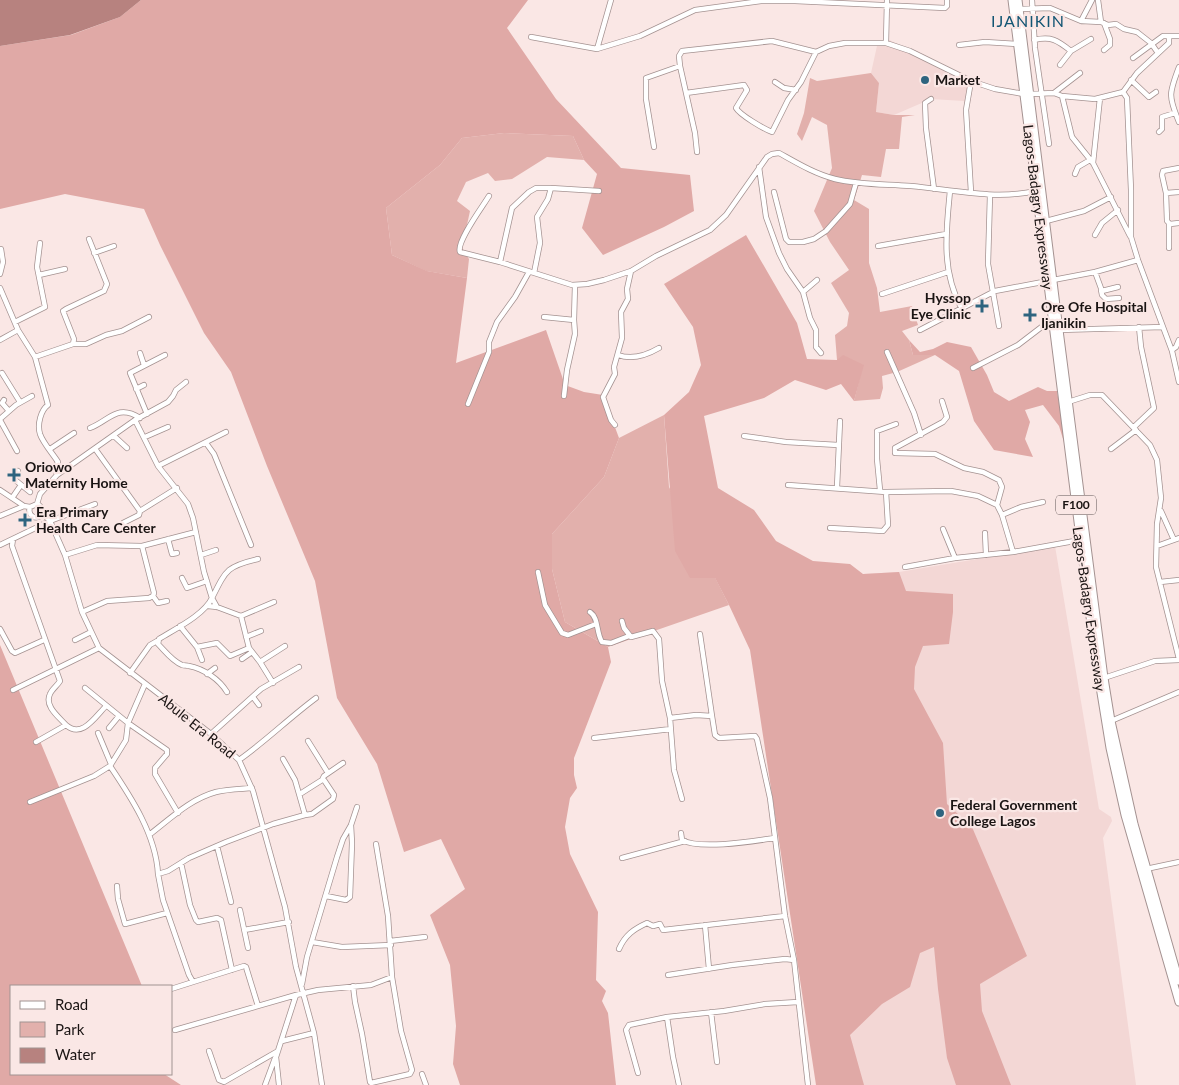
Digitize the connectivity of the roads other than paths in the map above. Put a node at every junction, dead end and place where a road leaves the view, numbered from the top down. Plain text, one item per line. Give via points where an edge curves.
1 (611, 0) edge
2 (887, 0) edge
3 (947, 0) edge
4 (1012, 0) edge
5 (1018, 0) edge
6 (1032, 0) edge
7 (1092, 0) edge
8 (1098, 0) edge
9 (886, 6) junction
10 (1032, 8) junction
11 (1020, 9) junction
12 (1081, 21) junction
13 (1103, 22) junction
14 (1169, 36) junction
15 (1179, 36) edge
16 (530, 37) dead end
17 (1091, 39) dead end
18 (1034, 40) junction
19 (886, 43) junction
20 (1151, 43) junction
21 (1017, 44) junction
22 (959, 45) dead end
23 (597, 49) junction
24 (1104, 50) dead end
25 (1071, 51) junction
26 (816, 52) junction
27 (1158, 53) junction
28 (1133, 58) dead end
29 (680, 66) junction
30 (1060, 66) dead end
31 (1179, 67) edge
32 (1080, 73) dead end
33 (1131, 80) junction
34 (971, 81) junction
35 (775, 82) dead end
36 (796, 90) junction
37 (686, 92) junction
38 (1123, 92) junction
39 (1156, 92) dead end
40 (1054, 93) junction
41 (1027, 94) junction
42 (1041, 94) junction
43 (1062, 96) junction
44 (1100, 98) junction
45 (931, 99) dead end
46 (1175, 113) junction
47 (1179, 122) edge
48 (1159, 132) dead end
49 (1049, 144) dead end
50 (654, 147) dead end
51 (697, 152) dead end
52 (1091, 161) junction
53 (759, 167) junction
54 (1179, 168) edge
55 (1075, 174) dead end
56 (856, 183) junction
57 (551, 188) junction
58 (934, 189) junction
59 (599, 191) dead end
60 (950, 191) junction
61 (1036, 191) junction
62 (774, 192) dead end
63 (971, 192) junction
64 (1179, 192) edge
65 (1166, 193) junction
66 (990, 195) junction
67 (489, 196) dead end
68 (1111, 197) junction
69 (1118, 210) junction
70 (1046, 221) junction
71 (1169, 224) junction
72 (1179, 224) edge
73 (946, 234) junction
74 (1096, 235) dead end
75 (1131, 237) junction
76 (89, 239) dead end
77 (40, 243) dead end
78 (114, 246) dead end
79 (878, 246) dead end
80 (1, 248) dead end
81 (1169, 248) dead end
82 (94, 253) junction
83 (1138, 260) junction
84 (500, 262) junction
85 (65, 269) dead end
86 (631, 271) junction
87 (948, 272) junction
88 (1095, 272) junction
89 (531, 273) junction
90 (0, 274) edge
91 (39, 275) junction
92 (817, 280) dead end
93 (1050, 280) junction
94 (575, 285) junction
95 (1118, 287) dead end
96 (0, 288) edge
97 (1101, 290) junction
98 (803, 292) junction
99 (993, 292) junction
100 (882, 294) dead end
101 (1119, 298) dead end
102 (962, 308) junction
103 (149, 317) dead end
104 (544, 317) dead end
105 (1052, 319) junction
106 (574, 320) junction
107 (14, 322) junction
108 (999, 326) dead end
109 (1139, 327) junction
110 (1163, 327) junction
111 (18, 330) junction
112 (920, 330) dead end
113 (1059, 330) junction
114 (0, 340) edge
115 (1179, 340) edge
116 (73, 344) junction
117 (659, 348) dead end
118 (1179, 350) edge
119 (1172, 351) junction
120 (887, 352) dead end
121 (140, 353) dead end
122 (821, 353) dead end
123 (165, 354) dead end
124 (618, 355) junction
125 (35, 357) junction
126 (144, 366) junction
127 (973, 368) dead end
128 (2, 373) dead end
129 (130, 373) junction
130 (123, 376) dead end
131 (186, 382) dead end
132 (1179, 382) edge
133 (144, 385) dead end
134 (136, 389) junction
135 (32, 396) dead end
136 (564, 396) dead end
137 (4, 400) dead end
138 (942, 401) dead end
139 (20, 402) junction
140 (1068, 402) junction
141 (468, 404) dead end
142 (8, 411) junction
143 (147, 414) junction
144 (0, 419) edge
145 (137, 419) junction
146 (840, 421) dead end
147 (896, 424) dead end
148 (616, 425) dead end
149 (168, 427) dead end
150 (90, 428) dead end
151 (1135, 429) junction
152 (226, 432) dead end
153 (74, 433) dead end
154 (921, 435) junction
155 (114, 436) junction
156 (744, 436) dead end
157 (145, 437) junction
158 (206, 443) junction
159 (838, 445) junction
160 (50, 448) junction
161 (127, 448) dead end
162 (1110, 448) dead end
163 (96, 450) junction
164 (17, 451) dead end
165 (158, 466) junction
166 (18, 471) dead end
167 (57, 475) junction
168 (22, 485) junction
169 (788, 485) dead end
170 (837, 487) junction
171 (177, 488) junction
172 (0, 490) edge
173 (880, 490) junction
174 (30, 492) dead end
175 (886, 492) junction
176 (12, 498) junction
177 (1043, 502) dead end
178 (36, 504) junction
179 (95, 504) dead end
180 (997, 505) junction
181 (24, 506) junction
182 (30, 507) junction
183 (1160, 510) junction
184 (140, 511) junction
185 (43, 514) junction
186 (1002, 515) junction
187 (0, 516) edge
188 (50, 521) junction
189 (123, 523) dead end
190 (830, 528) dead end
191 (943, 528) dead end
192 (196, 532) junction
193 (984, 532) dead end
194 (168, 539) junction
195 (1177, 539) edge
196 (13, 540) junction
197 (1080, 540) junction
198 (2, 544) edge
199 (251, 545) dead end
200 (12, 546) junction
201 (142, 546) junction
202 (1157, 546) junction
203 (216, 550) dead end
204 (1012, 552) junction
205 (177, 554) dead end
206 (986, 554) junction
207 (65, 555) junction
208 (201, 555) junction
209 (955, 558) junction
210 (258, 559) dead end
211 (905, 567) dead end
212 (538, 572) dead end
213 (182, 578) dead end
214 (1179, 580) edge
215 (207, 581) junction
216 (1160, 582) junction
217 (152, 596) junction
218 (212, 598) junction
219 (166, 600) dead end
220 (274, 602) dead end
221 (208, 606) junction
222 (217, 607) junction
223 (82, 612) junction
224 (590, 612) dead end
225 (241, 616) junction
226 (622, 621) dead end
227 (596, 624) junction
228 (180, 626) junction
229 (0, 629) edge
230 (262, 631) dead end
231 (91, 632) junction
232 (700, 634) dead end
233 (629, 636) junction
234 (246, 637) junction
235 (44, 640) junction
236 (75, 640) dead end
237 (158, 641) junction
238 (284, 646) dead end
239 (197, 647) junction
240 (99, 648) junction
241 (250, 650) junction
242 (1179, 659) edge
243 (202, 660) dead end
244 (242, 660) dead end
245 (260, 662) junction
246 (299, 666) dead end
247 (215, 668) dead end
248 (55, 669) junction
249 (130, 672) junction
250 (208, 674) junction
251 (1104, 678) junction
252 (273, 683) junction
253 (145, 684) junction
254 (85, 688) dead end
255 (13, 690) dead end
256 (227, 692) dead end
257 (1179, 692) edge
258 (253, 697) junction
259 (316, 698) dead end
260 (259, 705) dead end
261 (106, 706) junction
262 (119, 716) junction
263 (712, 716) junction
264 (670, 718) junction
265 (1111, 721) junction
266 (128, 723) junction
267 (66, 725) junction
268 (109, 728) dead end
269 (671, 729) junction
270 (98, 733) dead end
271 (212, 734) junction
272 (594, 738) dead end
273 (308, 741) dead end
274 (36, 742) dead end
275 (283, 759) dead end
276 (239, 760) junction
277 (343, 763) dead end
278 (111, 765) junction
279 (328, 773) junction
280 (322, 780) junction
281 (252, 788) junction
282 (300, 794) junction
283 (682, 799) dead end
284 (30, 802) dead end
285 (357, 807) dead end
286 (178, 813) junction
287 (305, 815) junction
288 (352, 825) junction
289 (262, 829) junction
290 (681, 833) dead end
291 (150, 834) junction
292 (775, 838) junction
293 (686, 841) junction
294 (376, 844) dead end
295 (217, 846) junction
296 (622, 858) dead end
297 (1179, 862) edge
298 (180, 863) junction
299 (1146, 869) junction
300 (158, 874) junction
301 (117, 886) dead end
302 (326, 896) junction
303 (232, 902) dead end
304 (240, 910) dead end
305 (167, 913) junction
306 (785, 916) junction
307 (289, 922) junction
308 (704, 925) junction
309 (244, 930) junction
310 (425, 937) dead end
311 (312, 942) junction
312 (391, 943) junction
313 (248, 948) dead end
314 (619, 949) dead end
315 (794, 960) junction
316 (710, 969) junction
317 (232, 970) junction
318 (668, 975) dead end
319 (392, 978) junction
320 (1179, 981) edge
321 (193, 982) junction
322 (353, 986) junction
323 (302, 987) junction
324 (172, 989) edge
325 (303, 994) junction
326 (296, 995) junction
327 (798, 1002) junction
328 (1179, 1002) edge
329 (258, 1006) junction
330 (711, 1012) junction
331 (667, 1017) junction
332 (175, 1030) dead end
333 (314, 1034) junction
334 (282, 1041) junction
335 (279, 1050) junction
336 (209, 1051) dead end
337 (276, 1057) junction
338 (717, 1062) dead end
339 (638, 1073) dead end
340 (422, 1074) dead end
341 (380, 1084) edge
342 (265, 1085) edge
343 (279, 1085) edge
344 (322, 1085) edge
345 (426, 1085) edge
346 (679, 1085) edge
347 (808, 1085) edge

1 - 23 street
2 - 9 street
3 - 9 street via 945,8
4 - 21 highway, Lagos-Badagry Expressway / F100
5 - 11 highway, Lagos-Badagry Expressway / F100
6 - 10 street
7 - 12 street
8 - 13 street
9 - 19 street
9 - 23 street via 780,0 732,4 695,10 640,36
10 - 11 street
10 - 12 street via 1050,8
10 - 18 street
11 - 41 highway, Lagos-Badagry Expressway / F100
12 - 13 street
13 - 20 street via 1137,32
13 - 24 street via 1110,39 1110,45
14 - 15 street
14 - 20 street
14 - 27 street via 1169,43
16 - 23 street
17 - 25 street
18 - 25 street via 1047,37
18 - 42 street
19 - 26 street via 845,43
19 - 34 street
20 - 27 street
20 - 28 street
21 - 22 street via 985,42
21 - 41 highway, Lagos-Badagry Expressway / F100
25 - 30 street
26 - 29 street via 772,41 749,43 682,51
26 - 36 street
27 - 33 street
29 - 37 street
29 - 50 street via 646,78
31 - 46 street via 1170,94
32 - 40 street
33 - 38 street
33 - 39 street via 1149,97
34 - 41 street
34 - 63 street via 966,110
35 - 36 street
36 - 37 street via 772,132 736,110 747,90 744,86
37 - 51 street
38 - 44 street
38 - 75 street via 1129,101
40 - 42 street
40 - 43 street
41 - 42 street
41 - 61 highway, Lagos-Badagry Expressway / F100
41 - 70 highway, Lagos-Badagry Expressway / F100
42 - 49 street
43 - 44 street
43 - 52 street via 1072,137
44 - 52 street
45 - 58 street via 925,103
46 - 47 street
46 - 48 street via 1162,117
52 - 55 street via 1078,168
52 - 68 street
53 - 56 street via 767,157 779,153 825,176
53 - 86 street via 726,215 710,230
53 - 98 street via 766,217 787,269
54 - 65 street via 1163,171
56 - 58 street
56 - 62 street via 850,204 832,226 820,236 803,242 787,240
57 - 59 street
57 - 84 street via 536,188 513,206
57 - 89 street via 537,217 540,243
58 - 60 street
60 - 63 street
60 - 73 street
61 - 66 street
61 - 93 highway, Lagos-Badagry Expressway / F100
63 - 66 street
64 - 65 street
65 - 71 street
66 - 99 street via 988,264
67 - 84 street via 472,220 459,250
68 - 69 street
68 - 70 street via 1084,211
69 - 74 street via 1102,223
69 - 75 street
70 - 93 highway, Lagos-Badagry Expressway / F100
71 - 72 street
71 - 81 street
73 - 79 street
73 - 87 street
75 - 83 street
76 - 82 street
77 - 91 street
78 - 82 street
80 - 90 street via 3,262
82 - 116 street via 107,284 101,294 64,311
83 - 88 street
83 - 110 street
84 - 89 street
85 - 91 street
86 - 94 street
86 - 124 street via 628,299 621,312 622,338
87 - 100 street
87 - 102 street
88 - 93 street
88 - 97 street
89 - 94 street
89 - 141 street via 497,322
91 - 107 street via 44,309
92 - 98 street
93 - 99 street
93 - 105 highway, Lagos-Badagry Expressway / F100
93 - 113 highway, Lagos-Badagry Expressway / F100
94 - 106 street
95 - 97 street
96 - 107 street
97 - 101 street via 1106,299
98 - 122 street via 816,330 816,347
99 - 102 street
99 - 108 street
102 - 112 street
103 - 116 street via 86,344
104 - 106 street
105 - 127 street via 1018,345
105 - 197 highway, Lagos-Badagry Expressway / F100
106 - 136 street via 575,334
107 - 111 street
109 - 110 street
109 - 113 street
109 - 151 street via 1154,408
110 - 119 street
111 - 114 street
111 - 125 street
113 - 140 highway, Lagos-Badagry Expressway / F100
115 - 119 street
116 - 125 street
117 - 124 street via 639,356
118 - 119 street
119 - 132 street
120 - 154 street
121 - 126 street
123 - 126 street
124 - 148 street via 614,378 603,397
125 - 160 street via 48,405 41,416 40,433
126 - 129 street
128 - 139 street
129 - 130 street
129 - 134 street
131 - 143 street via 168,402
133 - 134 street
134 - 143 street
135 - 139 street
137 - 142 street via 2,403
138 - 154 street via 947,417
139 - 142 street
140 - 151 street via 1102,395
140 - 251 highway, Lagos-Badagry Expressway / F100
142 - 144 street
143 - 145 street
144 - 164 street
145 - 150 street via 132,413 121,412
145 - 155 street
145 - 157 street
146 - 159 street
147 - 173 street via 877,430
149 - 157 street
151 - 162 street
151 - 183 street via 1150,445 1157,460
152 - 158 street
153 - 160 street
154 - 180 street via 895,448 895,453 935,454 999,480 1002,487
155 - 161 street
155 - 163 street
156 - 159 street
157 - 165 street
158 - 165 street
158 - 199 street via 214,454
159 - 170 street
160 - 167 street via 58,462 55,467
163 - 167 street
163 - 184 street
165 - 171 street
166 - 168 street via 14,479
167 - 178 street via 40,494
168 - 174 street
168 - 176 street
169 - 170 street
170 - 173 street
171 - 184 street
171 - 192 street via 188,504
172 - 176 street, Abule Era Road
173 - 175 street
175 - 180 street via 951,491 978,496
175 - 190 street via 888,525 883,531
176 - 181 street, Abule Era Road
177 - 186 street
178 - 182 street
178 - 185 street, Abule Era Road via 42,508
179 - 188 street
180 - 186 street
181 - 182 street, Abule Era Road
181 - 187 street
182 - 185 street, Abule Era Road via 32,517 39,518
183 - 195 street
183 - 202 street
184 - 189 street
185 - 188 street, Abule Era Road
186 - 204 street
188 - 196 street
188 - 207 street, Abule Era Road
191 - 209 street
192 - 194 street
192 - 208 street
193 - 206 street
194 - 201 street
194 - 205 street via 172,554
195 - 202 street
196 - 198 street
196 - 200 street
197 - 204 street
197 - 328 highway, Lagos-Badagry Expressway / F100 via 1094,656 1110,748 1138,865
198 - 200 street
200 - 235 street
201 - 207 street via 97,545
201 - 217 street via 154,593
202 - 216 street via 1156,568
203 - 208 street
204 - 206 street
206 - 209 street
207 - 223 street, Abule Era Road
208 - 215 street
209 - 211 street
210 - 218 street via 232,566
212 - 227 street via 545,605 562,633 568,635
213 - 215 street via 186,588
214 - 216 street
215 - 218 street
216 - 242 street
217 - 219 street via 158,603
217 - 223 street via 107,601
218 - 221 street
218 - 222 street
220 - 225 street
221 - 222 street
221 - 228 street
222 - 225 street
223 - 231 street, Abule Era Road
224 - 227 street
225 - 234 street
226 - 233 street
227 - 233 street via 604,643
228 - 237 street
228 - 239 street
229 - 235 street via 15,653
230 - 234 street
231 - 236 street
231 - 240 street, Abule Era Road
232 - 263 street
233 - 264 street via 653,631 659,640 662,681
234 - 241 street
235 - 248 street
237 - 249 street via 150,645
237 - 250 street via 177,662
238 - 245 street
239 - 241 street via 217,643 230,656
239 - 243 street
240 - 248 street
240 - 249 street, Abule Era Road
241 - 244 street
241 - 245 street
242 - 251 street via 1154,660
245 - 252 street
246 - 252 street
247 - 250 street
248 - 255 street
248 - 267 street via 60,682 48,701
249 - 253 street, Abule Era Road
250 - 256 street
251 - 265 highway, Lagos-Badagry Expressway / F100
252 - 258 street
253 - 266 street
253 - 271 street, Abule Era Road
254 - 261 street
257 - 265 street
258 - 260 street
258 - 271 street
259 - 276 street
261 - 262 street
261 - 267 street via 82,729 70,729
262 - 266 street
262 - 268 street
263 - 264 street
263 - 292 street via 715,735 719,738 755,736 770,798
264 - 269 street
265 - 299 highway, Lagos-Badagry Expressway / F100
266 - 278 street via 126,740
266 - 286 street via 167,750 155,768 155,774
267 - 274 street
269 - 272 street
269 - 283 street via 674,770
270 - 278 street
271 - 276 street, Abule Era Road
273 - 279 street
275 - 282 street via 296,780
276 - 281 street, Abule Era Road
277 - 279 street
278 - 284 street via 94,776
278 - 291 street
279 - 280 street
280 - 282 street
280 - 287 street via 334,797 312,814
281 - 286 street via 216,792 194,801
281 - 289 street, Abule Era Road
282 - 287 street
285 - 288 street
286 - 291 street
287 - 289 street
288 - 302 street via 343,839
288 - 302 street via 350,897 346,900
289 - 295 street
289 - 307 street, Abule Era Road
290 - 293 street via 682,840
291 - 300 street
292 - 293 street via 710,844
292 - 306 street
293 - 296 street
294 - 312 street
295 - 298 street
295 - 303 street
297 - 299 street
298 - 300 street
298 - 317 street via 193,916 198,922 221,920
299 - 320 highway, Lagos-Badagry Expressway / F100
300 - 305 street
301 - 305 street via 125,924
302 - 311 street
304 - 309 street
305 - 321 street
306 - 308 street
306 - 315 street
307 - 309 street
307 - 323 street, Abule Era Road
308 - 314 street via 662,930 660,924 653,926 647,923 630,932
308 - 316 street
309 - 313 street
310 - 312 street
311 - 312 street via 342,947
311 - 323 street
312 - 319 street
315 - 316 street
315 - 327 street
316 - 318 street
317 - 321 street
317 - 329 street via 246,967
319 - 322 street
319 - 341 street via 412,1070 410,1074
321 - 324 street
322 - 325 street
322 - 341 street via 369,1080
323 - 325 street, Abule Era Road
325 - 326 street
325 - 333 street, Abule Era Road
326 - 329 street
326 - 334 street
327 - 330 street
327 - 347 street
329 - 332 street
330 - 331 street
330 - 338 street
331 - 339 street via 626,1028
331 - 346 street
333 - 334 street
333 - 344 street, Abule Era Road
334 - 335 street
335 - 336 street via 224,1082 219,1080
335 - 337 street
337 - 342 street
337 - 343 street
340 - 345 street

